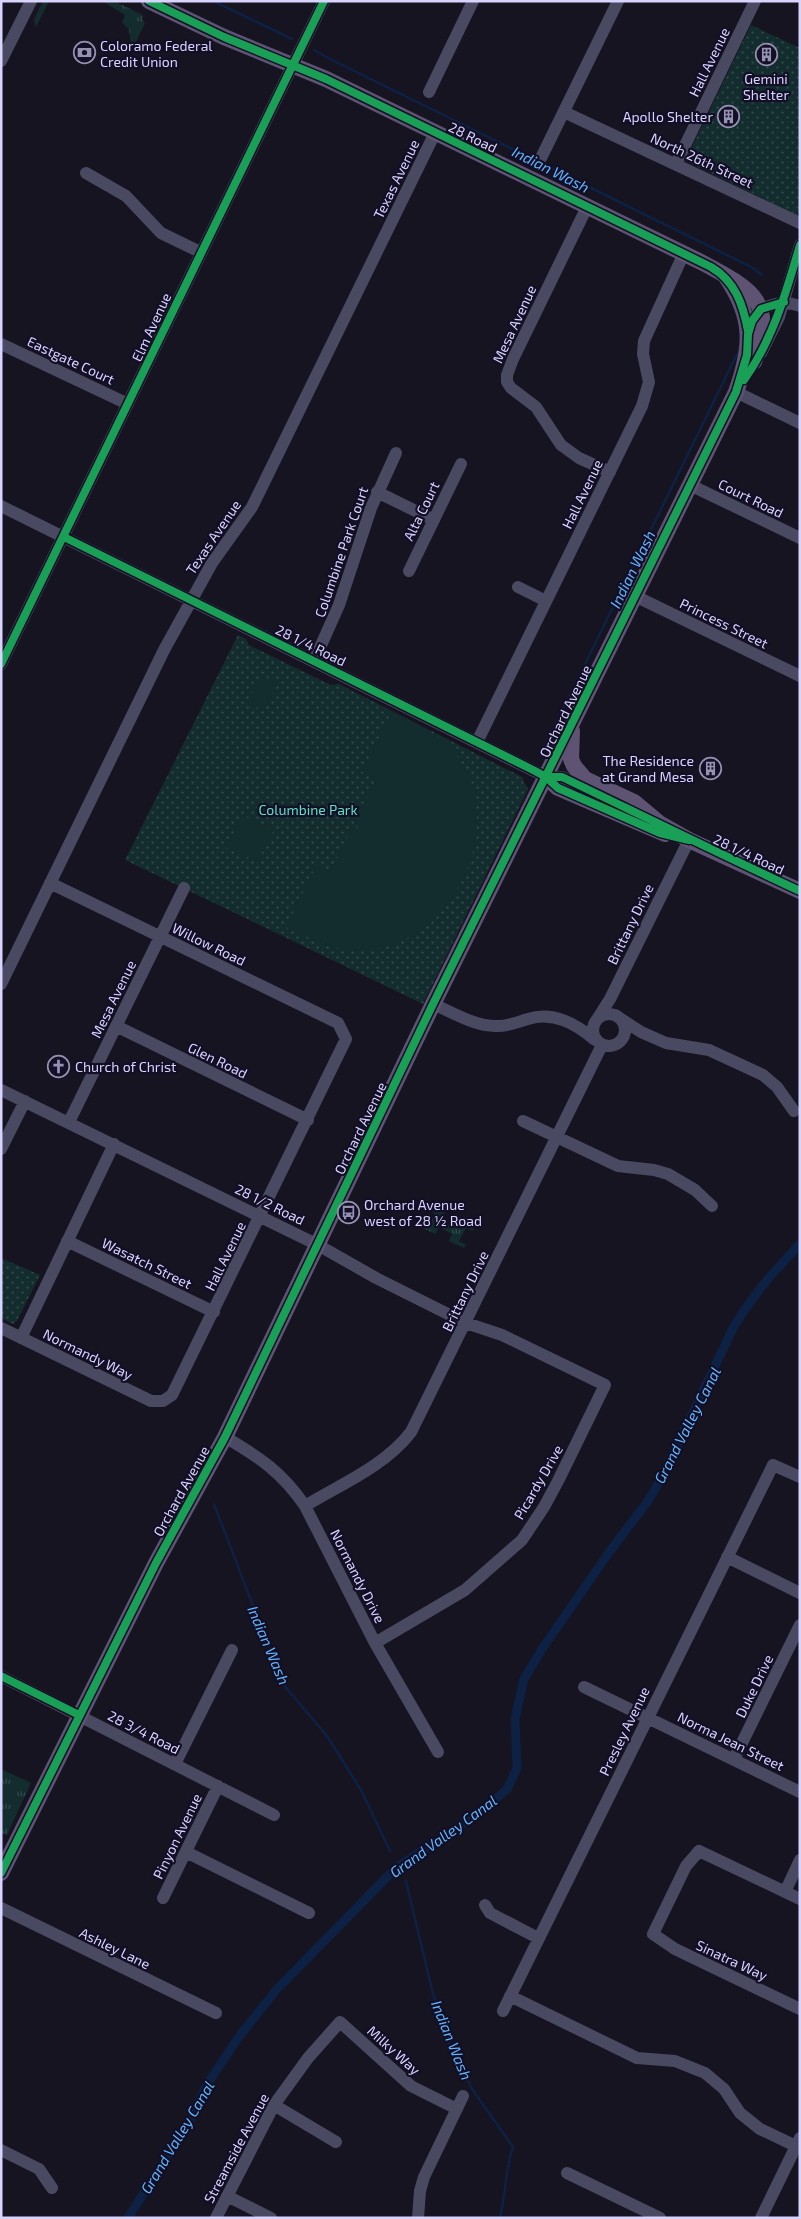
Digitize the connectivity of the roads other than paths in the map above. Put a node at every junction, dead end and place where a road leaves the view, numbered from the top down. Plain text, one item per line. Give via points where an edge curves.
1 (31, 1) edge
2 (149, 1) edge
3 (324, 1) edge
4 (473, 1) edge
5 (618, 1) edge
6 (755, 1) edge
7 (1, 61) edge
8 (293, 64) junction
9 (429, 92) dead end
10 (564, 112) junction
11 (435, 133) junction
12 (541, 158) dead end
13 (676, 164) junction
14 (86, 173) dead end
15 (587, 207) junction
16 (800, 223) edge
17 (800, 245) edge
18 (200, 252) junction
19 (684, 254) junction
20 (726, 277) junction
21 (784, 302) junction
22 (800, 306) edge
23 (761, 309) junction
24 (748, 334) junction
25 (1, 344) edge
26 (751, 370) junction
27 (736, 392) junction
28 (128, 404) junction
29 (800, 423) edge
30 (396, 453) dead end
31 (461, 464) dead end
32 (610, 472) junction
33 (690, 485) junction
34 (377, 492) junction
35 (1, 506) edge
36 (434, 520) junction
37 (64, 537) junction
38 (800, 538) edge
39 (409, 571) dead end
40 (518, 587) dead end
41 (635, 596) junction
42 (191, 600) junction
43 (546, 601) junction
44 (314, 660) junction
45 (1, 664) edge
46 (800, 676) edge
47 (577, 715) junction
48 (477, 742) junction
49 (546, 776) junction
50 (659, 823) junction
51 (689, 840) junction
52 (50, 883) junction
53 (184, 888) dead end
54 (800, 891) edge
55 (160, 937) junction
56 (1, 984) edge
57 (433, 1004) junction
58 (618, 1017) junction
59 (596, 1021) junction
60 (116, 1026) junction
61 (346, 1039) joint
62 (598, 1043) junction
63 (1, 1090) edge
64 (25, 1101) junction
65 (794, 1110) dead end
66 (308, 1120) junction
67 (523, 1121) dead end
68 (69, 1122) junction
69 (557, 1137) junction
70 (114, 1144) junction
71 (1, 1149) edge
72 (712, 1206) dead end
73 (261, 1216) junction
74 (67, 1241) junction
75 (318, 1244) junction
76 (214, 1312) junction
77 (466, 1323) junction
78 (1, 1328) edge
79 (21, 1338) junction
80 (605, 1385) joint
81 (163, 1401) joint
82 (224, 1437) junction
83 (800, 1478) edge
84 (305, 1506) junction
85 (727, 1557) junction
86 (800, 1593) edge
87 (800, 1625) edge
88 (375, 1643) junction
89 (232, 1650) dead end
90 (1, 1676) edge
91 (584, 1687) dead end
92 (79, 1715) junction
93 (648, 1716) junction
94 (438, 1752) dead end
95 (734, 1759) junction
96 (175, 1764) junction
97 (218, 1786) junction
98 (800, 1792) edge
99 (274, 1815) dead end
100 (186, 1852) junction
101 (800, 1860) edge
102 (1, 1872) edge
103 (784, 1892) junction
104 (163, 1898) dead end
105 (800, 1899) edge
106 (485, 1905) dead end
107 (1, 1908) edge
108 (309, 1912) dead end
109 (538, 1938) junction
110 (510, 1996) junction
111 (800, 2009) edge
112 (503, 2011) dead end
113 (216, 2013) dead end
114 (340, 2022) joint
115 (463, 2096) dead end
116 (274, 2105) junction
117 (457, 2109) junction
118 (336, 2142) dead end
119 (798, 2144) edge
120 (2, 2152) edge
121 (567, 2173) dead end
122 (52, 2188) dead end
123 (227, 2196) junction
124 (216, 2218) edge
125 (272, 2218) edge
126 (418, 2218) edge
127 (660, 2218) edge
128 (761, 2218) edge

1 - 7 street
2 - 8 main road, 28 Road via 224,38
3 - 8 street, Elm Avenue
4 - 9 street
5 - 10 street
6 - 13 street, Hall Avenue
8 - 11 main road, 28 Road
8 - 18 street, Elm Avenue
10 - 12 street
10 - 13 street, North 26th Street
11 - 15 main road, 28 Road
11 - 42 street, Texas Avenue via 252,507 212,563
13 - 16 street, North 26th Street
14 - 18 street via 126,196 161,233
15 - 19 main road, 28 Road
15 - 32 street, Mesa Avenue via 513,359 507,382 536,407 561,445 579,458
17 - 21 street, Orchard Avenue
18 - 28 street, Elm Avenue
19 - 20 main road, 28 Road
19 - 32 street, Hall Avenue via 644,341 647,393
20 - 23 main road, 28 Road via 751,292
20 - 24 main road via 742,306
21 - 22 street
21 - 23 street
21 - 26 street, Orchard Avenue
23 - 24 street, Orchard Avenue
23 - 26 main road via 762,334
24 - 27 main road, Orchard Avenue via 747,355
25 - 28 street, Eastgate Court
26 - 27 main road, Orchard Avenue
27 - 29 street
27 - 33 main road, Orchard Avenue
28 - 37 street, Elm Avenue
30 - 34 street, Columbine Park Court
31 - 36 street, Alta Court
32 - 43 street, Hall Avenue
33 - 38 street, Court Road
33 - 41 main road, Orchard Avenue
34 - 36 street
34 - 44 street, Columbine Park Court via 339,605
35 - 37 street, 28 1/4 Road
36 - 39 street, Alta Court
37 - 42 street, 28 1/4 Road
37 - 45 street, Elm Avenue
40 - 43 street
41 - 46 street, Princess Street
41 - 47 main road, Orchard Avenue
42 - 44 street, 28 1/4 Road
42 - 52 street, Texas Avenue
43 - 48 street, Hall Avenue
44 - 48 street, 28 1/4 Road
47 - 49 main road, Orchard Avenue
47 - 50 main road via 570,750 578,772 585,779 634,802
48 - 49 street, 28 1/4 Road
49 - 50 street, 28 1/4 Road via 562,778
49 - 51 main road, 28 1/4 Road via 558,788 660,833
49 - 57 main road, Orchard Avenue
50 - 51 main road, 28 1/4 Road
51 - 54 main road, 28 1/4 Road
51 - 59 street, Brittany Drive
52 - 55 street, Willow Road
52 - 56 street, Texas Avenue
53 - 55 street, Mesa Avenue
55 - 60 street, Mesa Avenue
55 - 61 street, Willow Road via 338,1022
57 - 62 street via 487,1026 508,1025 536,1016 557,1018 578,1026
57 - 75 main road, Orchard Avenue
58 - 59 street via 603,1015
58 - 62 street via 624,1025 622,1041 612,1046
58 - 65 street via 666,1043 709,1050 763,1075 777,1087
59 - 62 street via 592,1032
60 - 66 street, Glen Road
60 - 68 street, Mesa Avenue
61 - 66 street, Hall Avenue
62 - 69 street, Brittany Drive
63 - 64 street, 28 1/2 Road
64 - 68 street, 28 1/2 Road
64 - 71 street
66 - 73 street, Hall Avenue
67 - 69 street
68 - 70 street, 28 1/2 Road
69 - 72 street via 618,1166 668,1174
69 - 77 street, Brittany Drive
70 - 73 street, 28 1/2 Road
70 - 74 street
73 - 75 street, 28 1/2 Road
73 - 76 street, Hall Avenue
74 - 76 street, Wasatch Street
74 - 79 street
75 - 77 street, 28 1/2 Road via 376,1278
75 - 82 main road, Orchard Avenue
76 - 81 street, Hall Avenue via 176,1389
77 - 80 street, 28 1/2 Road via 502,1335
77 - 84 street, Brittany Drive via 419,1418 403,1442 383,1460
78 - 79 street, Normandy Way
79 - 81 street, Normandy Way via 144,1398
80 - 88 street, Picardy Drive via 554,1490 522,1540 465,1590
82 - 84 street, Normandy Drive via 275,1469
82 - 92 main road, Orchard Avenue
83 - 85 street, Presley Avenue via 773,1465
84 - 88 street, Normandy Drive
85 - 86 street
85 - 93 street, Presley Avenue
87 - 95 street, Duke Drive
88 - 94 street, Normandy Drive
89 - 96 street
90 - 92 street, 28 3/4 Road
91 - 93 street, Norma Jean Street
92 - 96 street, 28 3/4 Road
92 - 102 main road, Orchard Avenue
93 - 95 street, Norma Jean Street
93 - 109 street, Presley Avenue
95 - 98 street, Norma Jean Street
96 - 97 street, 28 3/4 Road
97 - 99 street, 28 3/4 Road
97 - 100 street, Pinyon Avenue
100 - 104 street, Pinyon Avenue
100 - 108 street
101 - 103 street
103 - 105 street
103 - 111 street, Sinatra Way via 699,1851 686,1866 653,1934 675,1949
106 - 109 street via 490,1913
107 - 113 street, Ashley Lane
109 - 110 street, Presley Avenue
110 - 112 street, Presley Avenue
110 - 119 street via 638,2058 675,2061 705,2073 724,2089 740,2113 760,2129
114 - 116 street, Streamside Avenue via 308,2058
114 - 117 street, Milky Way via 411,2086
115 - 117 street
116 - 118 street
116 - 123 street, Streamside Avenue
117 - 126 street via 424,2177
119 - 128 street
120 - 122 street via 39,2169
121 - 127 street
123 - 124 street, Streamside Avenue
123 - 125 street

